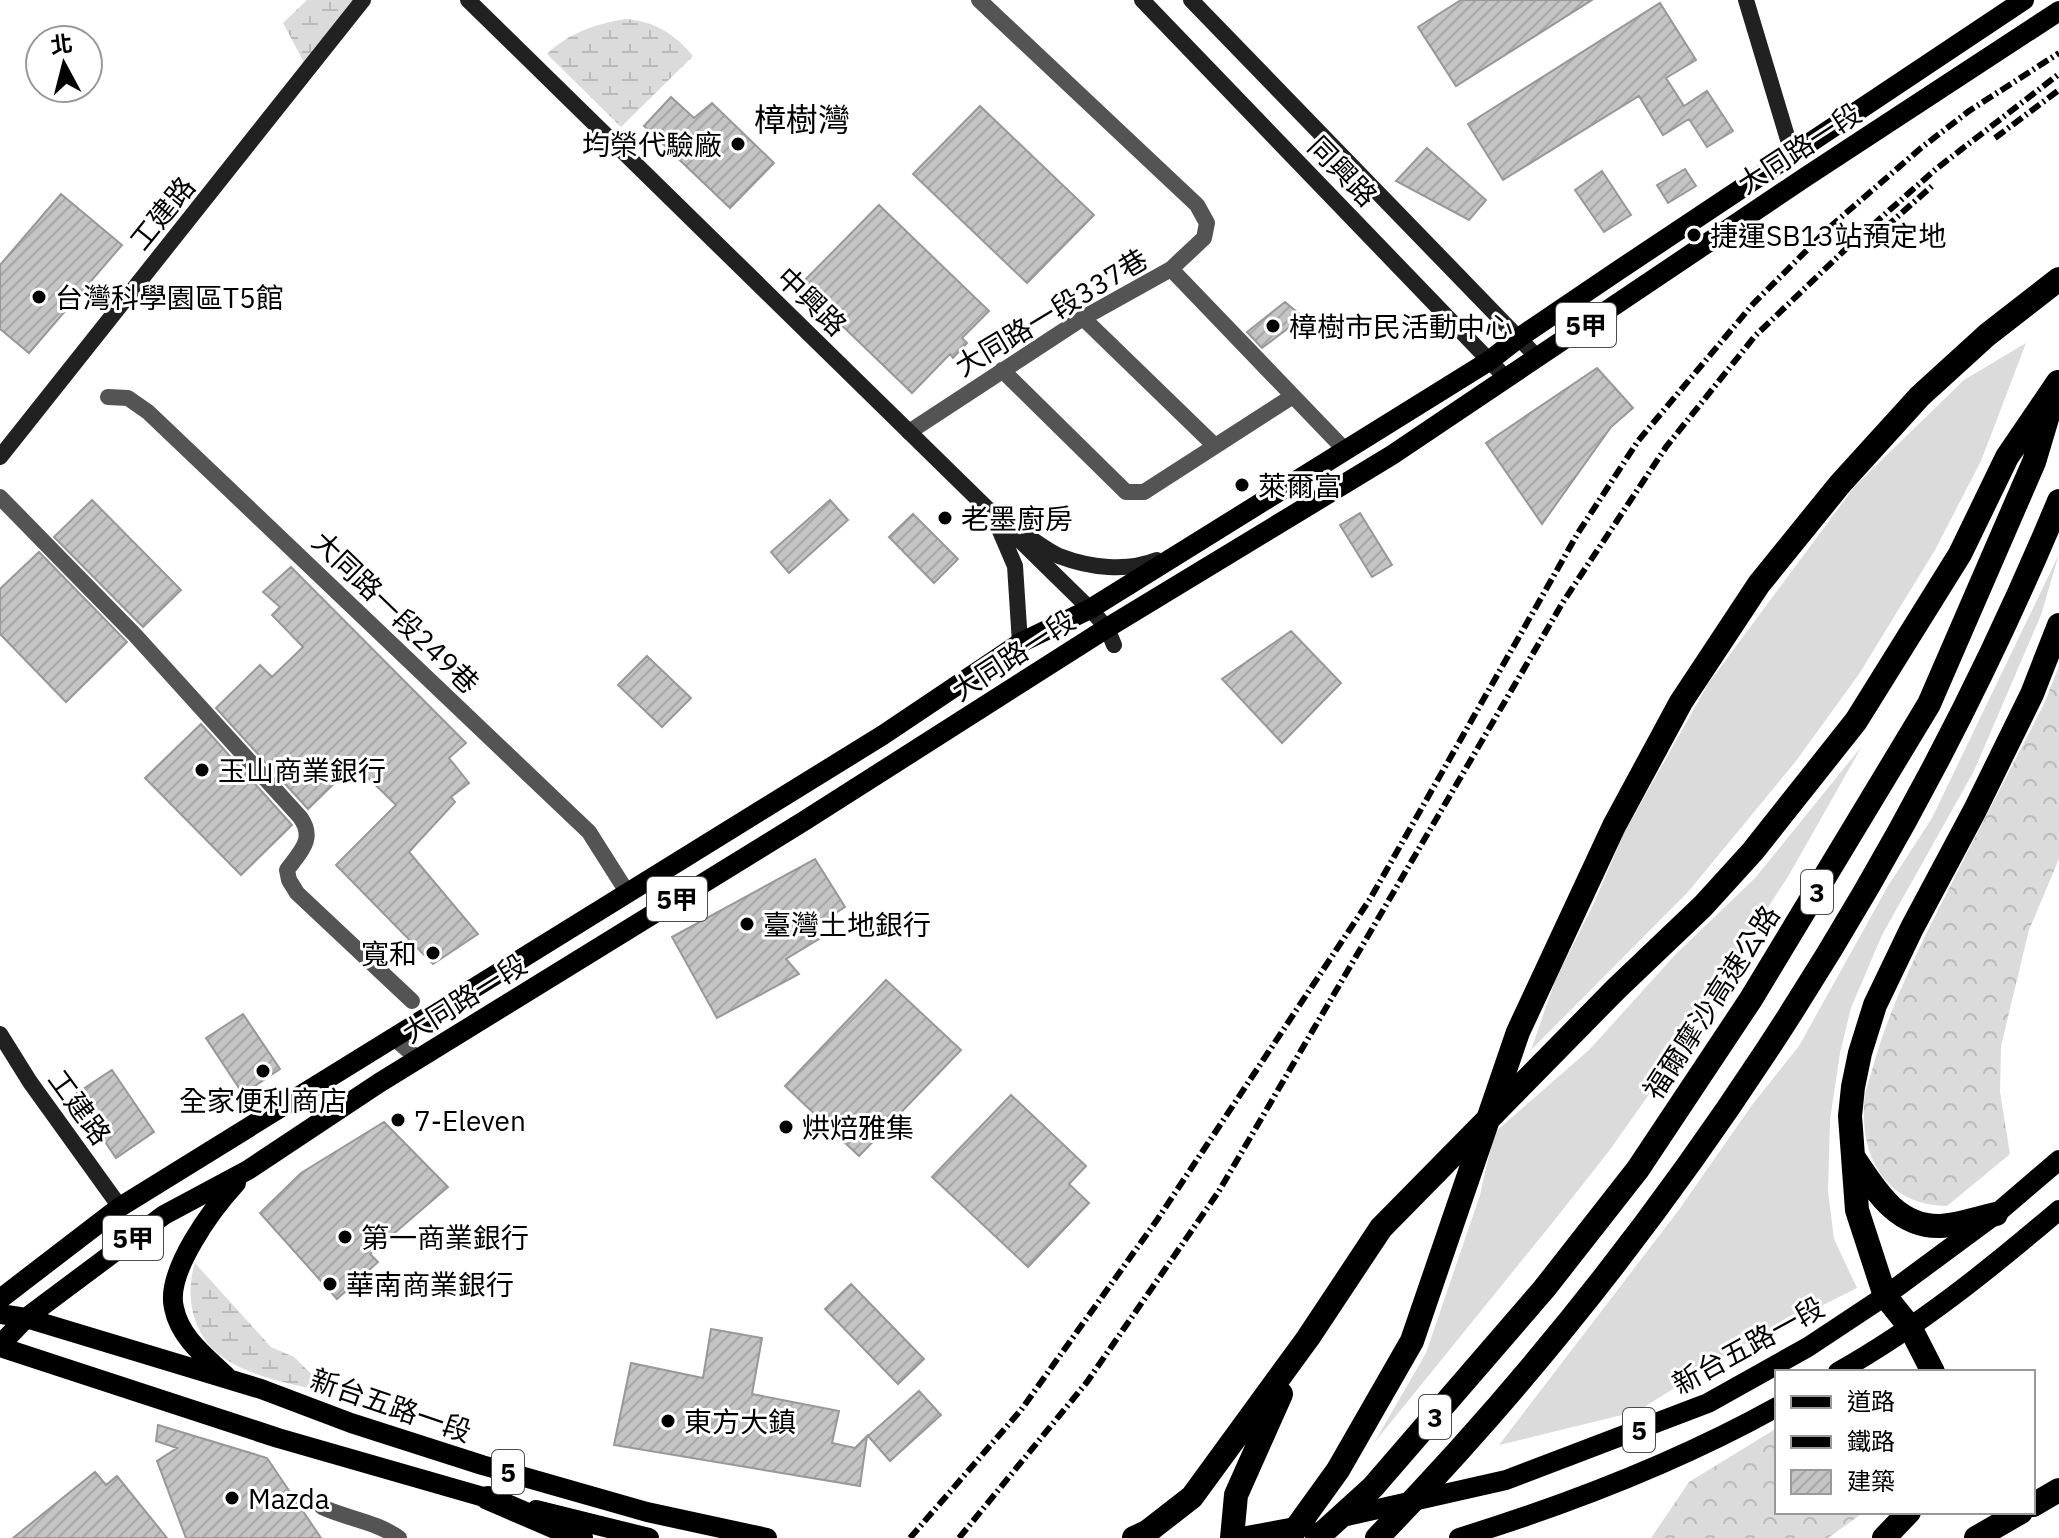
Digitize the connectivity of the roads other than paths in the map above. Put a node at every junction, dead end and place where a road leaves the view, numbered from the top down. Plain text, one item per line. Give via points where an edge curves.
1 (363, 0) edge
2 (468, 0) edge
3 (979, 0) edge
4 (1142, 0) edge
5 (1191, 0) edge
6 (1746, 0) edge
7 (2024, 0) edge
8 (2059, 11) edge
9 (1792, 153) junction
10 (1804, 178) junction
11 (1171, 269) junction
12 (2059, 279) edge
13 (1083, 318) junction
14 (1520, 337) junction
15 (1538, 358) junction
16 (1489, 361) junction
17 (1002, 370) junction
18 (1507, 379) junction
19 (2059, 381) edge
20 (1293, 396) junction
21 (108, 397) dead end
22 (909, 432) junction
23 (1214, 445) junction
24 (1344, 449) junction
25 (0, 457) edge
26 (0, 497) edge
27 (2059, 501) edge
28 (993, 515) junction
29 (1183, 550) junction
30 (1090, 609) junction
31 (2059, 625) edge
32 (1110, 637) junction
33 (1020, 643) junction
34 (883, 735) junction
35 (900, 760) junction
36 (627, 892) junction
37 (412, 1001) dead end
38 (0, 1034) edge
39 (394, 1038) junction
40 (418, 1059) junction
41 (1853, 1156) junction
42 (2059, 1160) edge
43 (248, 1170) junction
44 (120, 1207) junction
45 (2059, 1210) edge
46 (1996, 1214) junction
47 (1885, 1296) junction
48 (0, 1299) edge
49 (0, 1314) edge
50 (26, 1318) junction
51 (1910, 1327) junction
52 (1308, 1338) junction
53 (0, 1346) edge
54 (1841, 1370) edge
55 (1932, 1370) edge
56 (230, 1379) junction
57 (1775, 1408) edge
58 (2059, 1490) edge
59 (488, 1498) junction
60 (2035, 1504) edge
61 (322, 1507) dead end
62 (1907, 1514) edge
63 (2018, 1514) edge
64 (399, 1538) edge
65 (581, 1538) edge
66 (649, 1538) edge
67 (764, 1538) edge
68 (1134, 1538) edge
69 (1234, 1538) edge
70 (1289, 1538) edge
71 (1317, 1538) edge
72 (1377, 1538) edge
73 (1459, 1538) edge
74 (1884, 1538) edge
75 (1976, 1538) edge

1 - 25 street, 工建路
2 - 22 street, 中興路
3 - 11 street via 1197,205 1207,223 1204,238
4 - 16 street, 同興路
5 - 14 street, 同興路
6 - 9 street
7 - 9 main road, 大同路一段 / 5甲
8 - 10 main road, 大同路一段 / 5甲
9 - 10 street
9 - 14 main road, 大同路一段 / 5甲
10 - 15 main road, 大同路一段 / 5甲
11 - 13 street, 大同路一段337巷
11 - 20 street, 大同路一段337巷
12 - 70 highway via 1920,396 1840,484 1759,584 1681,702 1621,812 1518,1032 1412,1341 1338,1470
13 - 17 street, 大同路一段337巷
13 - 23 street
14 - 15 street, 同興路
14 - 16 main road, 大同路一段 / 5甲
15 - 18 main road, 大同路一段 / 5甲
16 - 18 street, 同興路
16 - 24 main road, 大同路一段 / 5甲
17 - 22 street, 大同路一段337巷
17 - 23 street via 1126,492 1144,492
18 - 32 main road, 大同路一段 / 5甲
19 - 52 highway via 2007,457 1960,554 1856,721 1703,906 1381,1228
19 - 71 highway, 福爾摩沙高速公路 / 3 via 2034,462 1929,704 1751,999 1638,1169 1544,1289 1373,1487
20 - 23 street
20 - 24 street, 大同路一段337巷
21 - 36 street, 大同路一段249巷 via 128,398 148,412 533,778 589,832
22 - 28 street, 中興路
24 - 29 main road, 大同路一段 / 5甲
26 - 37 street via 135,635 300,817 308,836 287,870 289,880
27 - 72 highway, 3 via 2021,592 1938,759 1774,1037 1706,1139 1574,1315
28 - 29 street via 1059,556 1099,567 1140,567
28 - 30 street, 中興路
28 - 33 street via 1015,566
29 - 30 main road, 大同路一段 / 5甲
30 - 32 street, 中興路
30 - 33 main road, 大同路一段 / 5甲
31 - 41 highway via 2032,694 1875,1005 1853,1087
32 - 35 main road, 大同路一段 / 5甲
33 - 34 main road, 大同路一段 / 5甲
34 - 35 main road
34 - 36 main road, 大同路一段 / 5甲
35 - 40 main road, 大同路一段 / 5甲
36 - 39 main road, 大同路一段 / 5甲
38 - 44 street, 工建路
39 - 40 street
39 - 44 main road, 大同路一段 / 5甲
40 - 43 main road, 大同路一段 / 5甲
41 - 46 highway via 1883,1201 1903,1217 1937,1226
41 - 47 highway via 1857,1210
42 - 46 main road, 新台五路一段 / 5
43 - 50 main road, 大同路一段 / 5甲 via 164,1215
43 - 56 main road via 211,1210 174,1287 173,1308 189,1341
44 - 48 main road, 大同路一段 / 5甲
45 - 51 main road
46 - 47 main road, 新台五路一段 / 5
47 - 51 highway
47 - 69 main road, 新台五路一段 / 5 via 1708,1403 1520,1475
49 - 50 main road, 新台五路一段 / 5
50 - 53 main road, 大同路一段 / 5甲
50 - 56 main road, 新台五路一段 / 5
51 - 54 main road
51 - 55 highway
52 - 68 highway via 1192,1497
52 - 69 highway via 1236,1495
53 - 59 main road, 新台五路一段 / 5 via 278,1438
56 - 67 main road, 新台五路一段 / 5 via 482,1465 647,1512
57 - 73 main road, 5 via 1664,1464 1541,1513
58 - 60 highway
59 - 65 highway
59 - 66 main road, 新台五路一段 / 5
61 - 64 street via 371,1522
62 - 74 highway
63 - 75 highway

